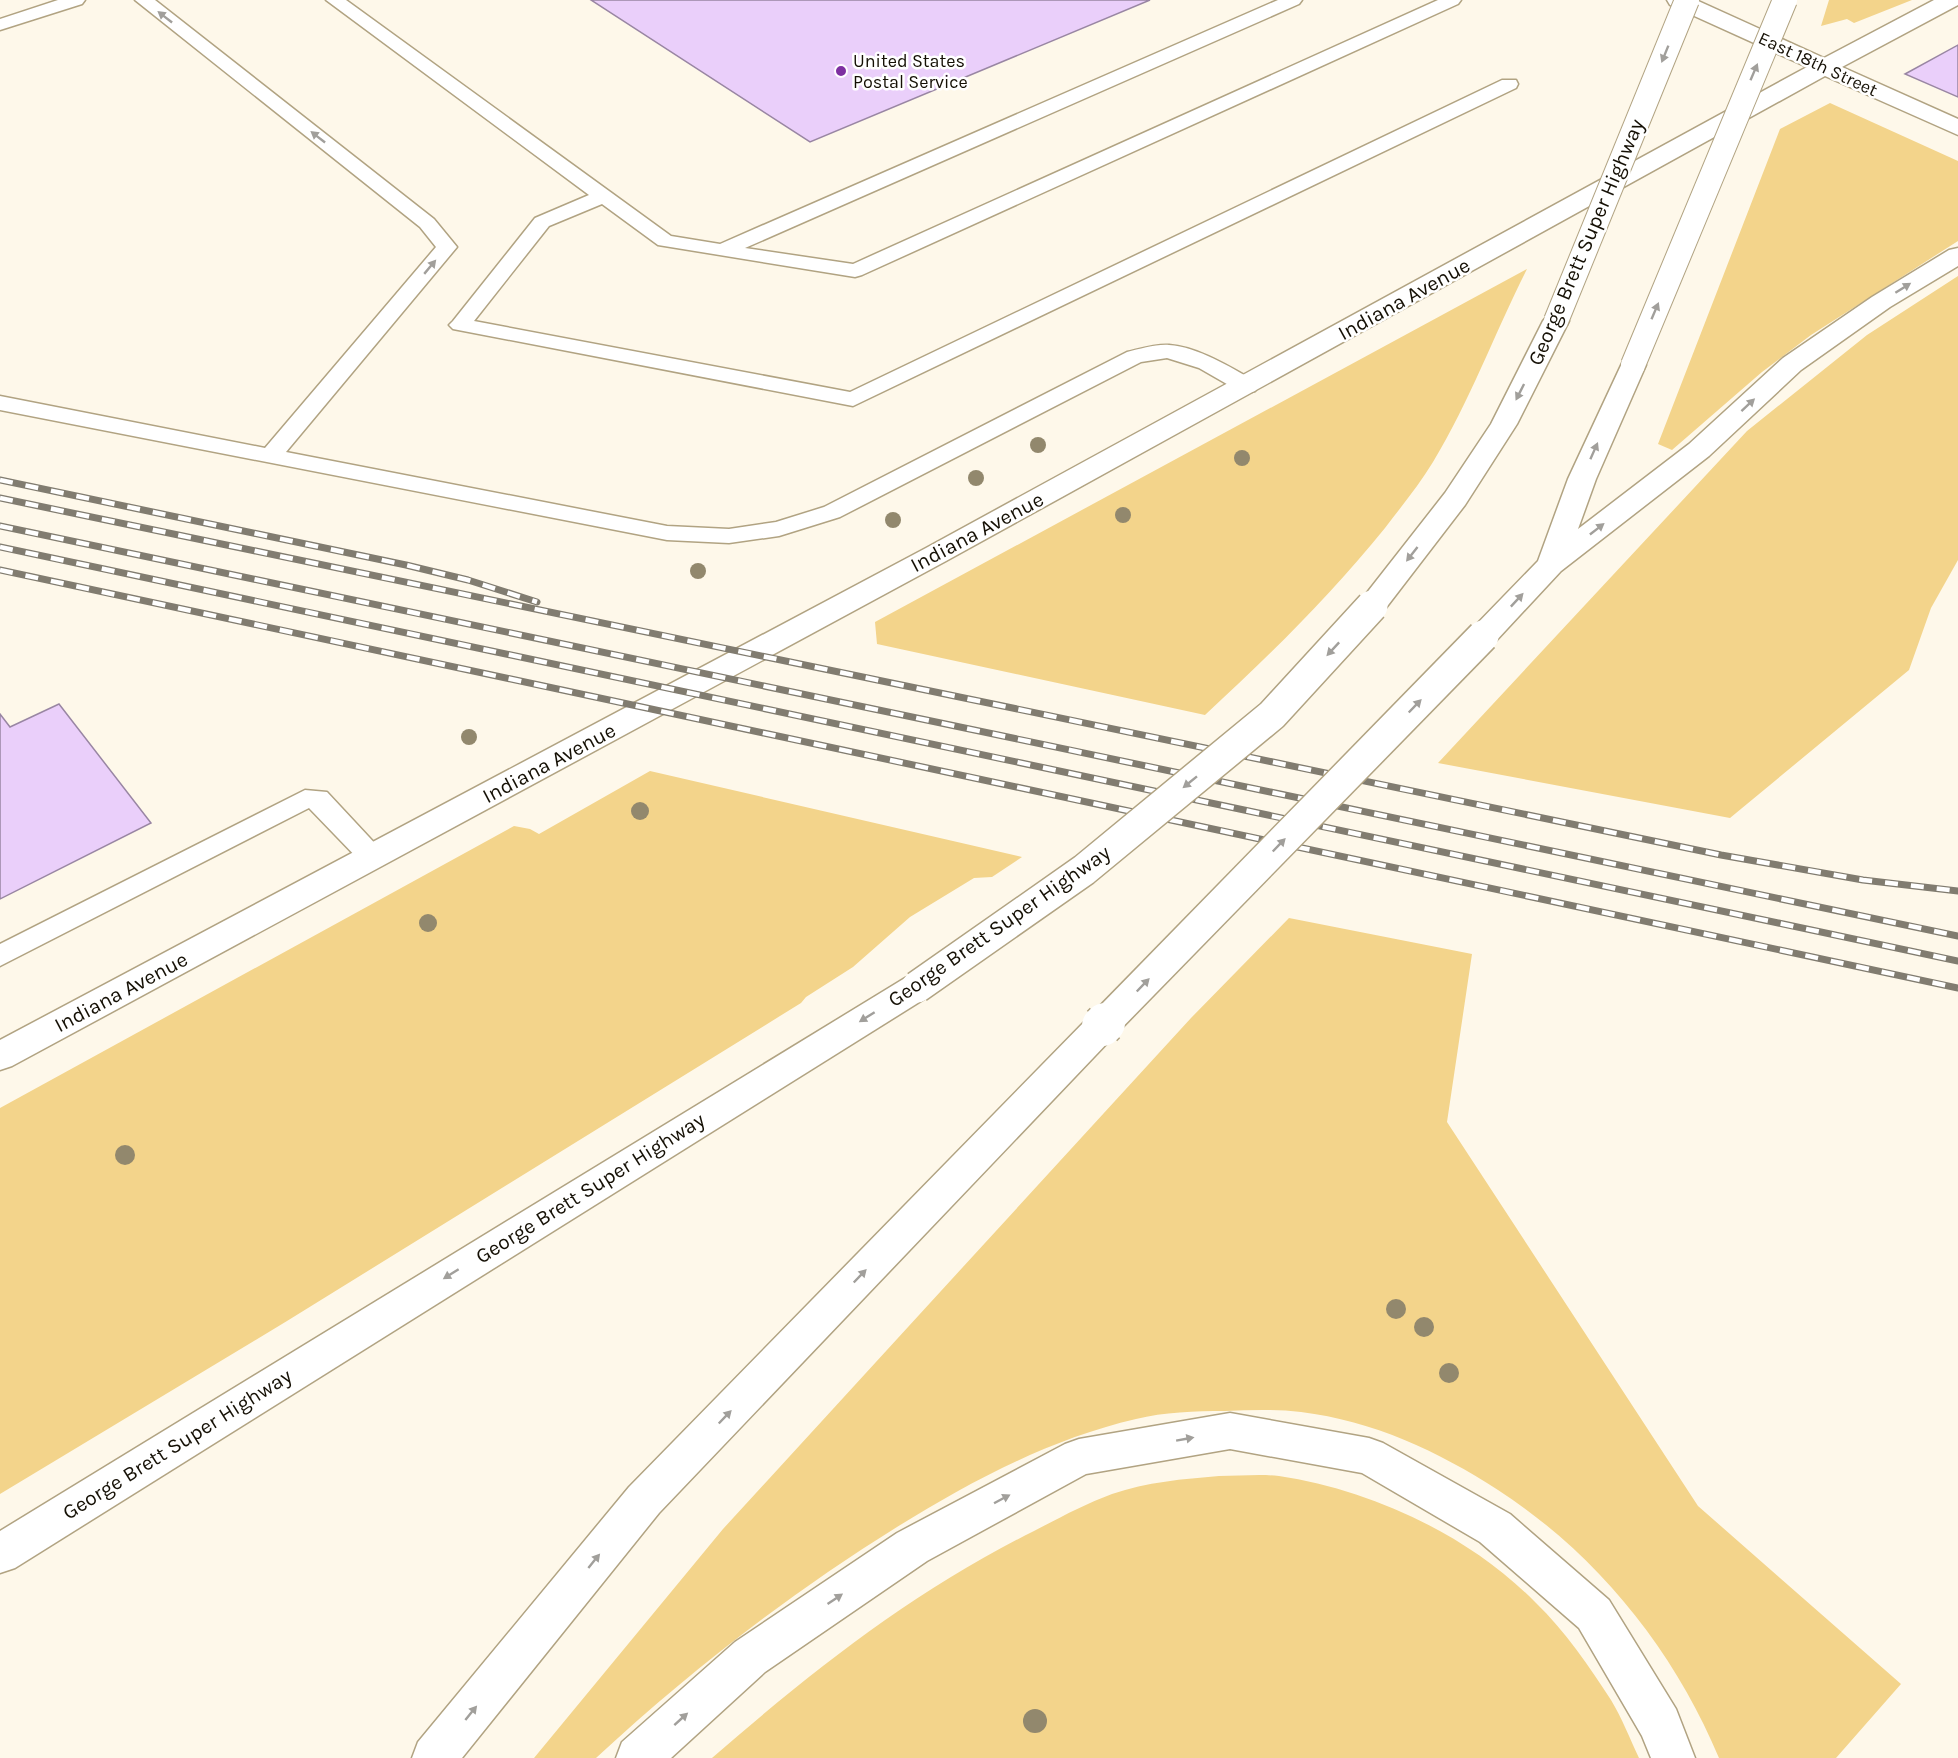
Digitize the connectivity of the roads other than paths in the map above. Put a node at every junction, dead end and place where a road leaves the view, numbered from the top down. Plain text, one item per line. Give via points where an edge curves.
1 (76, 0) edge
2 (144, 0) edge
3 (335, 0) edge
4 (1293, 0) edge
5 (1452, 0) edge
6 (1678, 0) edge
7 (1687, 0) edge
8 (1785, 0) edge
9 (1950, 0) edge
10 (0, 25) edge
11 (1825, 66) junction
12 (1509, 84) dead end
13 (1958, 128) edge
14 (604, 196) junction
15 (723, 250) junction
16 (1958, 255) edge
17 (1247, 386) junction
18 (0, 403) edge
19 (270, 456) junction
20 (1551, 564) junction
21 (373, 858) junction
22 (0, 956) edge
23 (0, 1056) edge
24 (12, 1546) edge
25 (434, 1758) edge
26 (638, 1758) edge
27 (1673, 1758) edge

1 - 10 lane
19 -> 2 lane via 447,247 428,223
3 - 14 lane
4 - 15 lane
5 - 15 lane via 855,271
6 - 11 main road, East 18th Street
7 -> 24 main road, George Brett Super Highway, bridge via 1556,321 1504,424 1455,499 1372,606 1272,715 1084,870 916,987
20 -> 8 main road, bridge via 1582,479
9 - 11 main road, Indiana Avenue
11 - 13 main road, East 18th Street
11 - 17 main road, Indiana Avenue
12 - 14 lane via 853,399 460,325 542,222
14 - 15 lane via 666,241
20 -> 16 main road via 1699,450 1792,364
17 - 19 lane via 1207,363 1168,351 1135,357 832,512 779,529 729,536 666,533
17 - 21 main road, Indiana Avenue
18 - 19 lane
25 -> 20 main road, bridge via 644,1500
21 - 22 lane via 318,799 305,799
21 - 23 main road, Indiana Avenue
26 -> 27 main road via 750,1657 912,1547 1079,1457 1230,1431 1369,1456 1495,1528 1594,1614 1660,1724

